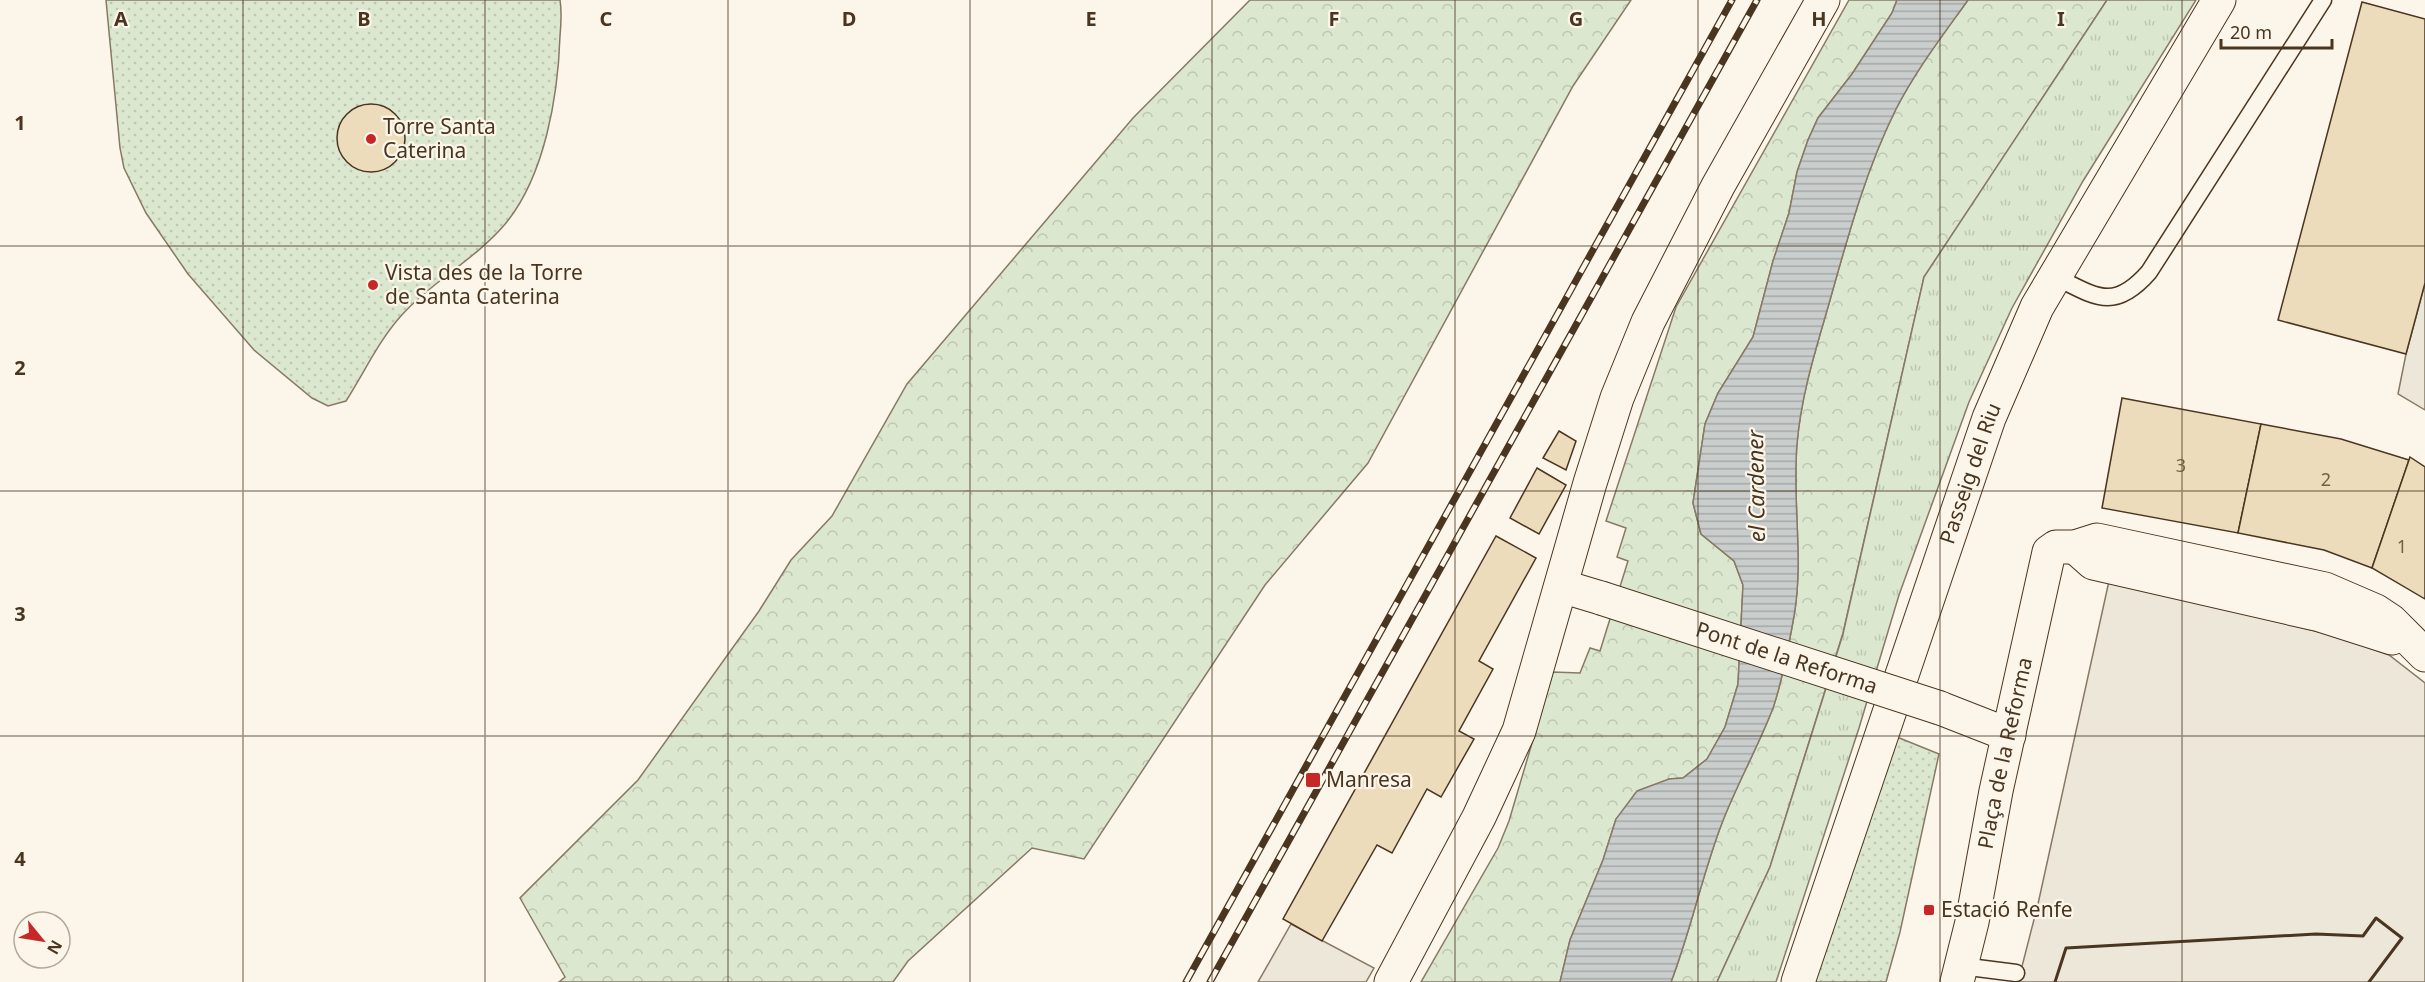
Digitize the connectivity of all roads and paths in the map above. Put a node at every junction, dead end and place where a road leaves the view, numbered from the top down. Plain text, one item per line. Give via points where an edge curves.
1 (1823, 0) edge
2 (2219, 0) edge
3 (2323, 0) edge
4 (2054, 276) junction
5 (1561, 586) junction
6 (2419, 650) edge
7 (2009, 735) junction
8 (2016, 973) dead end
9 (1959, 974) edge
10 (1391, 982) edge
11 (1798, 982) edge

1 - 5 street via 1718,186 1648,322 1617,398
2 - 4 street, Passeig del Riu
3 - 4 lane via 2150,272 2135,288 2123,296 2101,296
4 - 11 street, Passeig del Riu via 1989,418
5 - 7 street, Pont de la Reforma, bridge via 1940,708
5 - 10 street via 1519,730 1479,817
6 - 7 street, Plaça de la Reforma via 2376,610 2325,589 2097,540 2075,547 2056,547 2049,552
7 - 9 street, Plaça de la Reforma
8 - 9 lane

